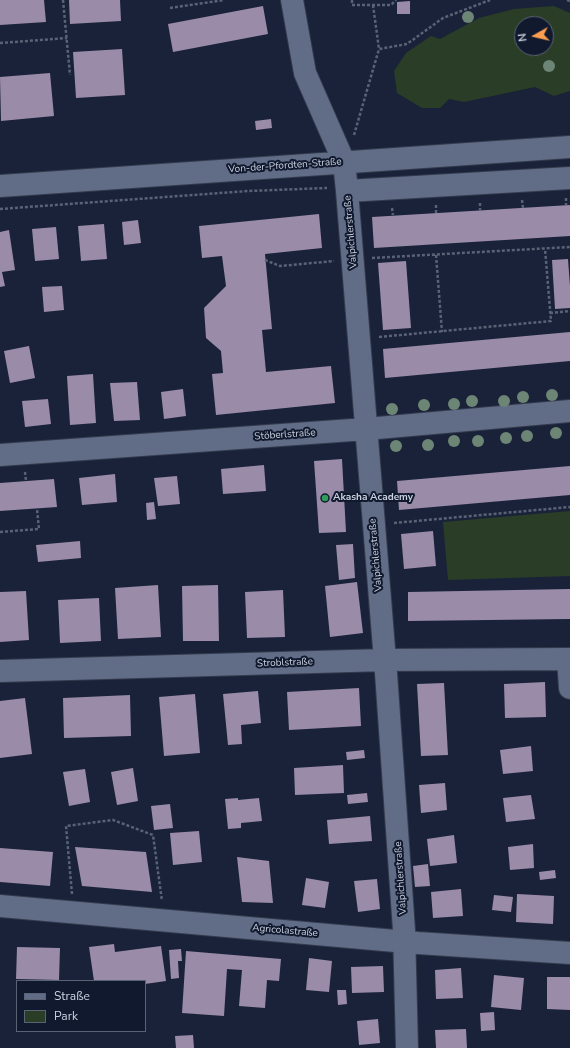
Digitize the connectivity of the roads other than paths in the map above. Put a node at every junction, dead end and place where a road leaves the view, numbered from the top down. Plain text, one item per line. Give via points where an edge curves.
1 (292, 0) edge
2 (570, 147) edge
3 (348, 162) junction
4 (570, 178) edge
5 (0, 186) edge
6 (347, 191) junction
7 (570, 411) edge
8 (366, 429) junction
9 (0, 455) edge
10 (569, 659) edge
11 (385, 660) junction
12 (0, 671) edge
13 (570, 688) edge
14 (0, 906) edge
15 (405, 942) junction
16 (570, 953) edge
17 (407, 1048) edge

1 - 3 street, Valpichlerstraße via 305,73
2 - 3 street, Von-der-Pfordten-Straße
3 - 5 street, Von-der-Pfordten-Straße
3 - 6 street, Valpichlerstraße
4 - 6 street
6 - 8 street, Valpichlerstraße
7 - 8 street, Stöberlstraße
8 - 9 street, Stöberlstraße
8 - 11 street, Valpichlerstraße
10 - 11 street, Stroblstraße
10 - 13 street
11 - 12 street, Stroblstraße
11 - 15 street, Valpichlerstraße
14 - 15 street, Agricolastraße
15 - 16 street, Agricolastraße
15 - 17 street, Valpichlerstraße

